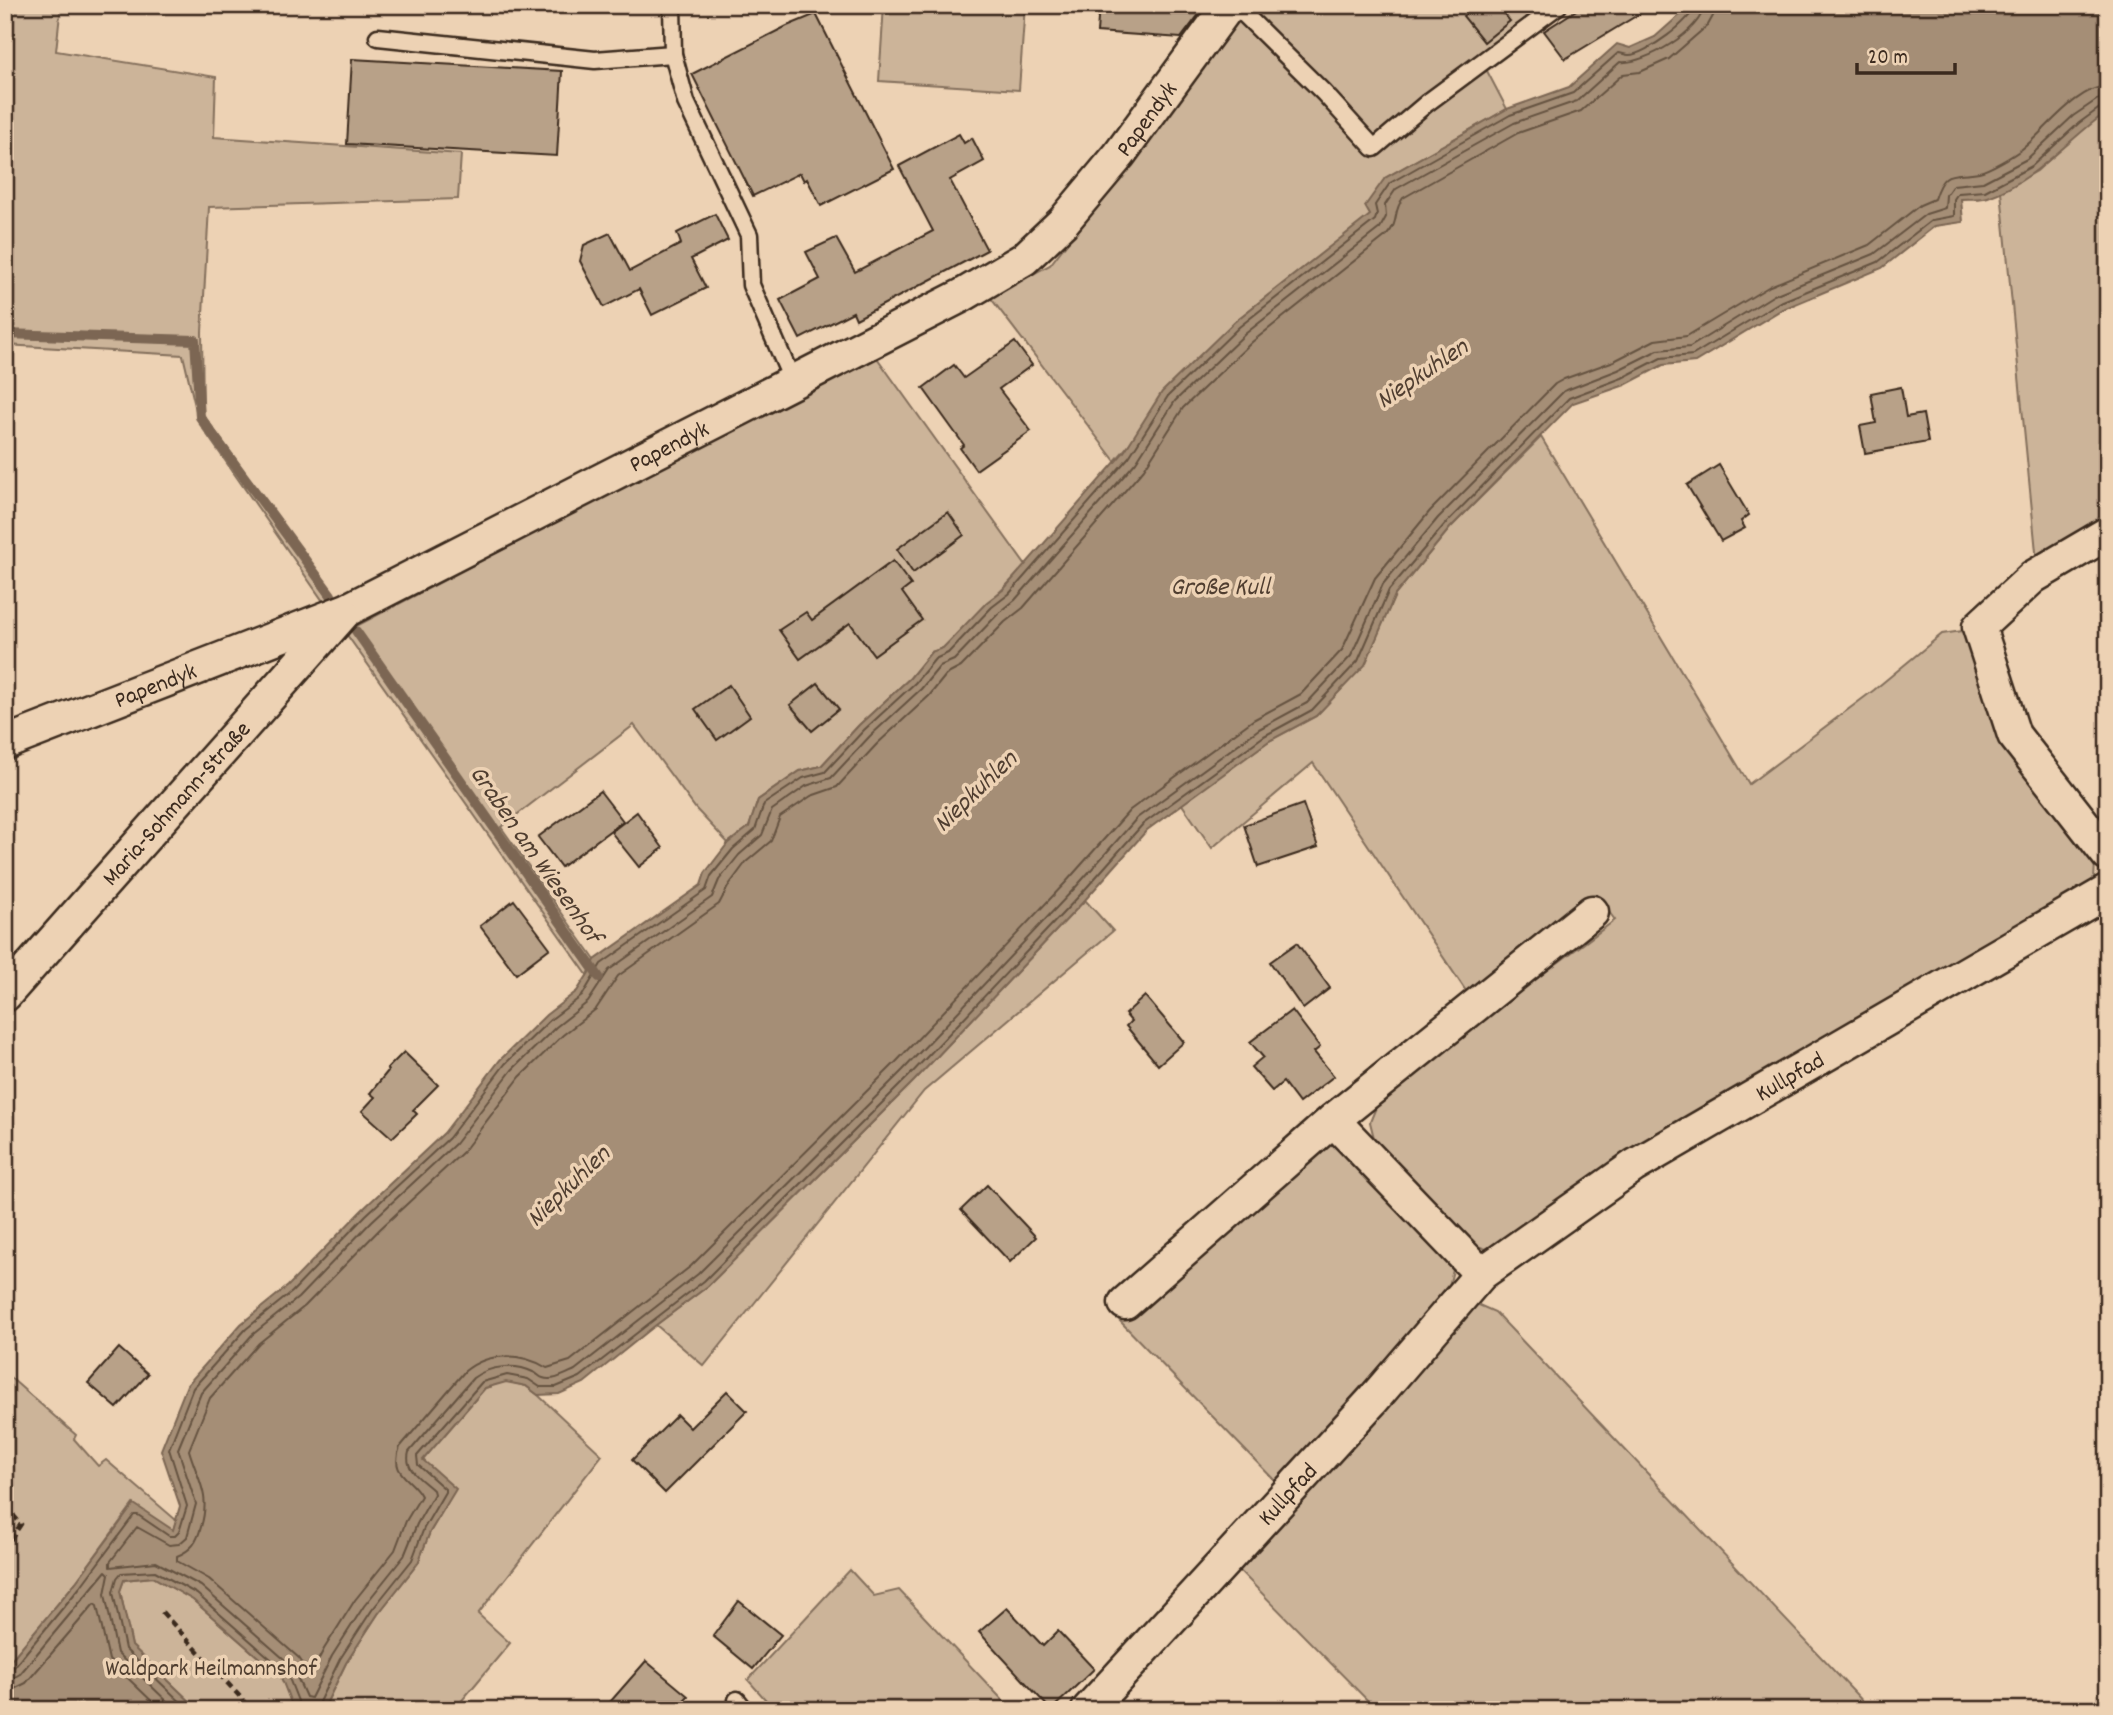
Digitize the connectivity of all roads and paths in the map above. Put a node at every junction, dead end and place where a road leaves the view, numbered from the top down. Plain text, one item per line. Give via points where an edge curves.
1 (672, 5) edge
2 (1229, 5) edge
3 (1235, 5) edge
4 (1559, 5) edge
5 (378, 37) dead end
6 (673, 54) junction
7 (793, 382) junction
8 (2108, 533) edge
9 (346, 610) junction
10 (5, 743) edge
11 (2108, 855) edge
12 (2108, 891) edge
13 (1592, 912) dead end
14 (5, 995) edge
15 (1334, 1120) junction
16 (1481, 1275) junction
17 (1125, 1303) dead end
18 (5, 1506) edge
19 (5, 1548) edge
20 (162, 1612) dead end
21 (247, 1710) edge
22 (1088, 1710) edge

1 - 6 lane
2 - 7 street, Papendyk via 1119,155 1063,222 1024,259
3 - 4 lane via 1374,148
5 - 6 lane via 595,60
6 - 7 lane via 686,102 749,235 751,285
7 - 9 street, Papendyk
8 - 11 street via 2033,577 1979,627 2014,736
9 - 10 street, Papendyk
9 - 14 street, Maria-Sohmann-Straße
12 - 16 street, Kullpfad via 1634,1166
13 - 15 street
15 - 16 street
15 - 17 street
16 - 22 street, Kullpfad via 1372,1401
18 - 19 path via 21,1524
20 - 21 path via 243,1700

